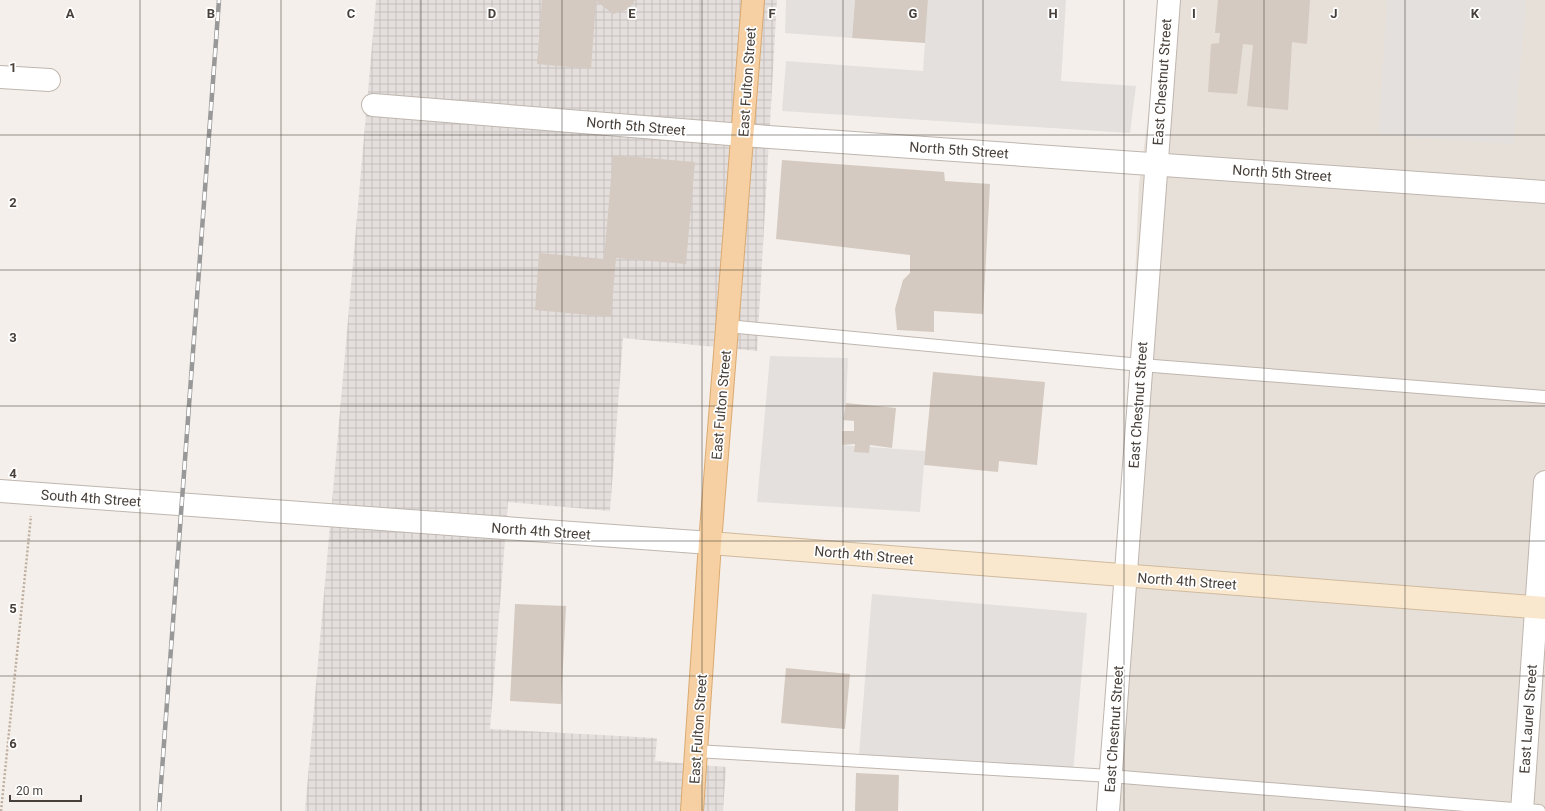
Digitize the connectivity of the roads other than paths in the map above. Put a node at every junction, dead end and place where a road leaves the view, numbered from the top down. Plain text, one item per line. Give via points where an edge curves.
1 (753, 0) edge
2 (1169, 0) edge
3 (0, 77) edge
4 (49, 80) dead end
5 (373, 105) dead end
6 (742, 135) junction
7 (1156, 164) junction
8 (1545, 192) edge
9 (728, 326) junction
10 (1141, 365) junction
11 (1545, 397) edge
12 (1545, 482) edge
13 (0, 491) edge
14 (182, 505) joint
15 (710, 543) junction
16 (1125, 576) junction
17 (1540, 608) edge
18 (696, 751) junction
19 (1110, 776) junction
20 (692, 811) edge
21 (1108, 811) edge
22 (1527, 811) edge

1 - 6 main road, East Fulton Street
2 - 7 street, East Chestnut Street
3 - 4 street
5 - 6 street, North 5th Street
6 - 7 street, North 5th Street
6 - 9 main road, East Fulton Street
7 - 8 street, North 5th Street
7 - 10 street, East Chestnut Street
9 - 10 lane
9 - 15 main road, East Fulton Street
10 - 11 lane
10 - 16 street, East Chestnut Street
12 - 17 street, East Laurel Street
13 - 14 street, South 4th Street
14 - 15 street, North 4th Street
15 - 16 main road, North 4th Street
15 - 18 main road, East Fulton Street
16 - 17 main road, North 4th Street
16 - 19 street, East Chestnut Street
17 - 22 street, East Laurel Street
18 - 19 lane
18 - 20 main road, East Fulton Street
19 - 21 street, East Chestnut Street
19 - 22 lane

